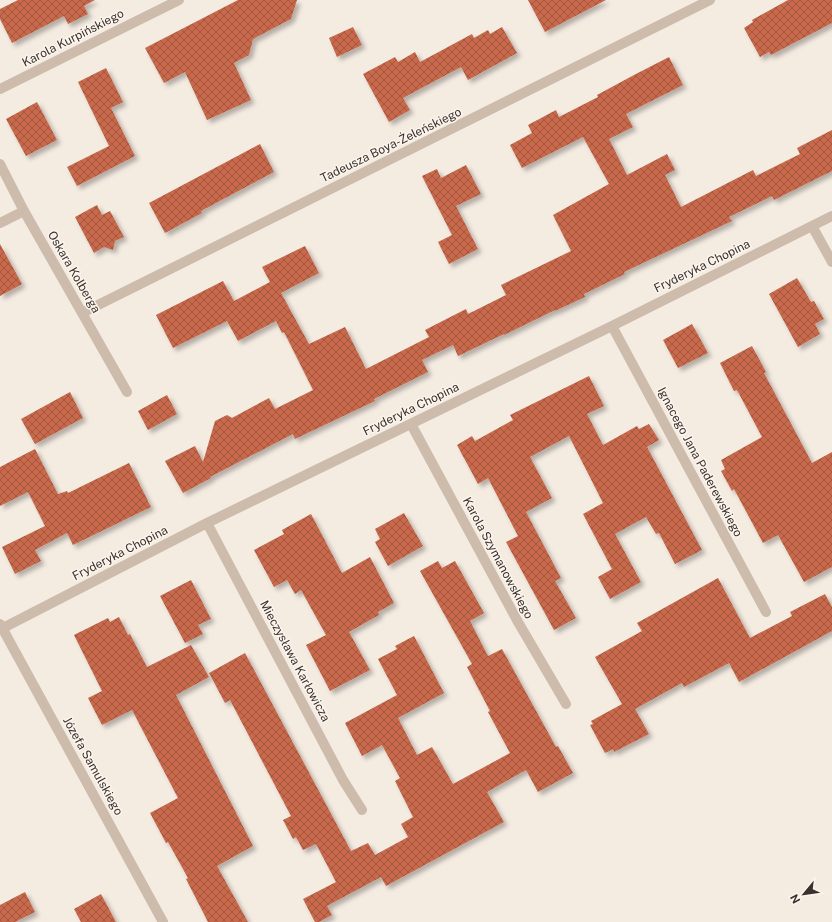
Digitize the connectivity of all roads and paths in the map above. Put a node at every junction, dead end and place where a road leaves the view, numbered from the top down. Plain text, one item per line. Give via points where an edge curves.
1 (179, 0) edge
2 (710, 0) edge
3 (0, 89) edge
4 (0, 164) edge
5 (24, 211) junction
6 (832, 216) edge
7 (0, 223) edge
8 (812, 226) junction
9 (832, 262) edge
10 (82, 312) junction
11 (612, 326) junction
12 (127, 392) dead end
13 (411, 424) junction
14 (207, 523) junction
15 (766, 612) dead end
16 (1, 626) edge
17 (566, 704) dead end
18 (362, 810) dead end
19 (163, 922) edge

1 - 3 street, Karola Kurpińskiego
2 - 10 street, Tadeusza Boya-Żeleńskiego
4 - 5 street, Oskara Kolberga
5 - 7 street
5 - 10 street, Oskara Kolberga
6 - 8 street, Fryderyka Chopina
8 - 9 street
8 - 11 street, Fryderyka Chopina
10 - 12 street, Oskara Kolberga
11 - 13 street, Fryderyka Chopina
11 - 15 street, Ignacego Jana Paderewskiego
13 - 14 street, Fryderyka Chopina
13 - 17 street, Karola Szymanowskiego via 518,622
14 - 16 street, Fryderyka Chopina
14 - 18 street, Mieczysława Karłowicza via 343,780
16 - 19 street, Józefa Samulskiego

